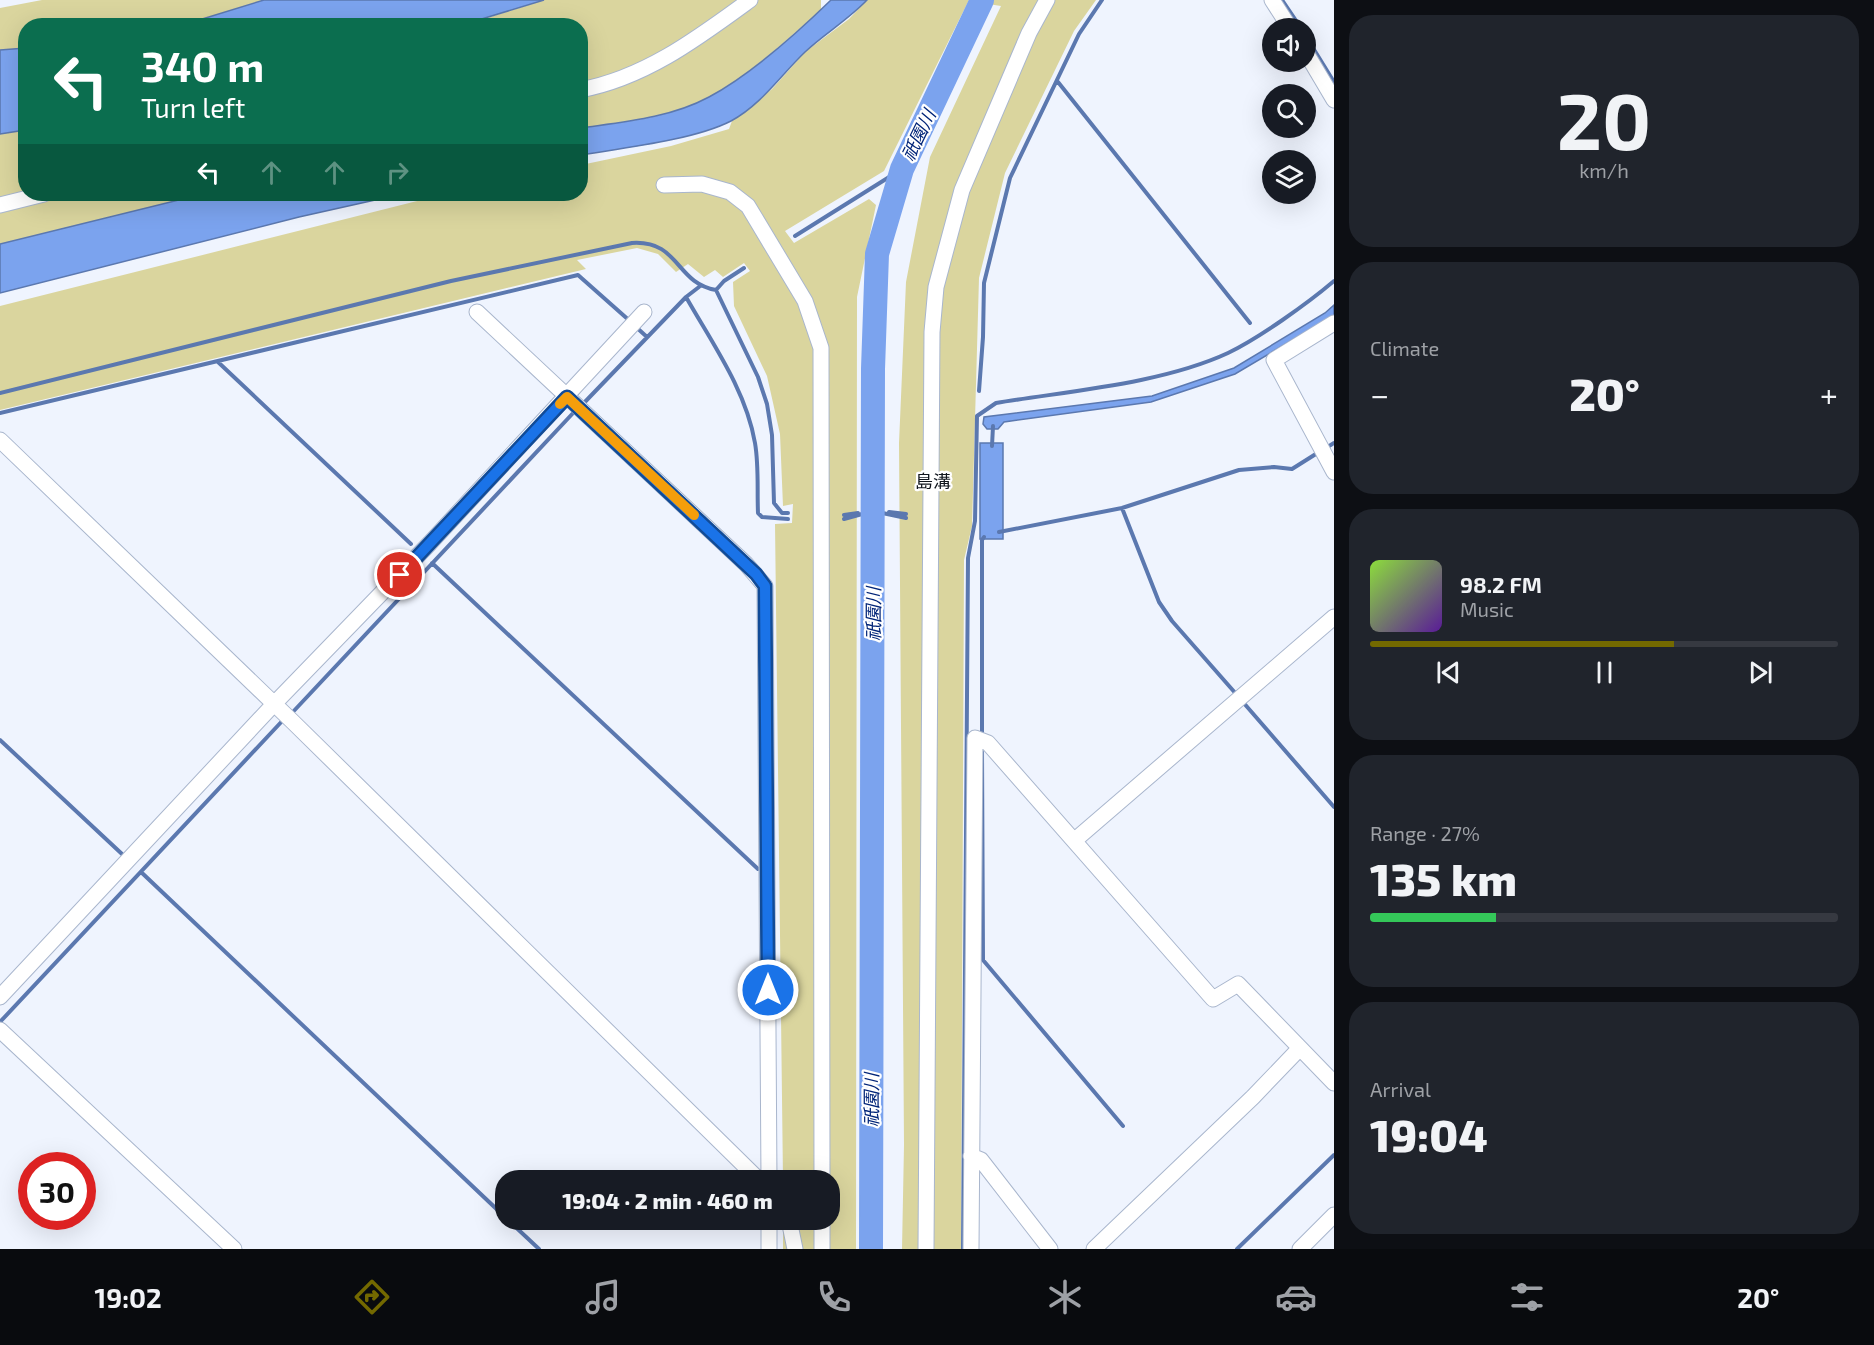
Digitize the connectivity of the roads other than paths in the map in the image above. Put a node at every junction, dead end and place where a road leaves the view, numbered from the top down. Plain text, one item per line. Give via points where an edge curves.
1 (750, 0) edge
2 (1047, 0) edge
3 (1272, 0) edge
4 (1284, 18) edge
5 (1316, 70) edge
6 (588, 88) edge
7 (1334, 100) edge
8 (664, 185) dead end
9 (18, 200) edge
10 (0, 205) edge
11 (477, 312) dead end
12 (644, 312) dead end
13 (1334, 324) edge
14 (567, 397) junction
15 (0, 440) edge
16 (1330, 466) edge
17 (1334, 616) edge
18 (274, 704) junction
19 (1075, 840) junction
20 (0, 997) edge
21 (1, 1030) edge
22 (1300, 1048) junction
23 (1334, 1083) edge
24 (971, 1156) junction
25 (749, 1170) edge
26 (769, 1170) edge
27 (822, 1170) edge
28 (1334, 1215) edge
29 (769, 1230) edge
30 (791, 1230) edge
31 (822, 1230) edge
32 (234, 1249) edge
33 (769, 1249) edge
34 (795, 1249) edge
35 (822, 1249) edge
36 (926, 1249) edge
37 (971, 1249) edge
38 (1050, 1249) edge
39 (1094, 1249) edge
40 (1300, 1249) edge

1 - 6 street via 651,65 623,80
2 - 36 street via 962,190 936,287 932,332
3 - 4 street
5 - 7 street
8 - 27 street via 702,184 730,192 748,206 805,301 821,348
9 - 10 street
11 - 14 street
12 - 14 street
13 - 16 street via 1274,360
14 - 18 street
14 - 26 street via 765,586
15 - 18 street
17 - 19 street
18 - 20 street
18 - 25 street
19 - 22 street via 1214,999 1238,984
19 - 24 street via 982,741
21 - 32 street
22 - 23 street
22 - 39 street
24 - 37 street
24 - 38 street via 981,1160
28 - 40 street
29 - 33 street
30 - 34 street
31 - 35 street

